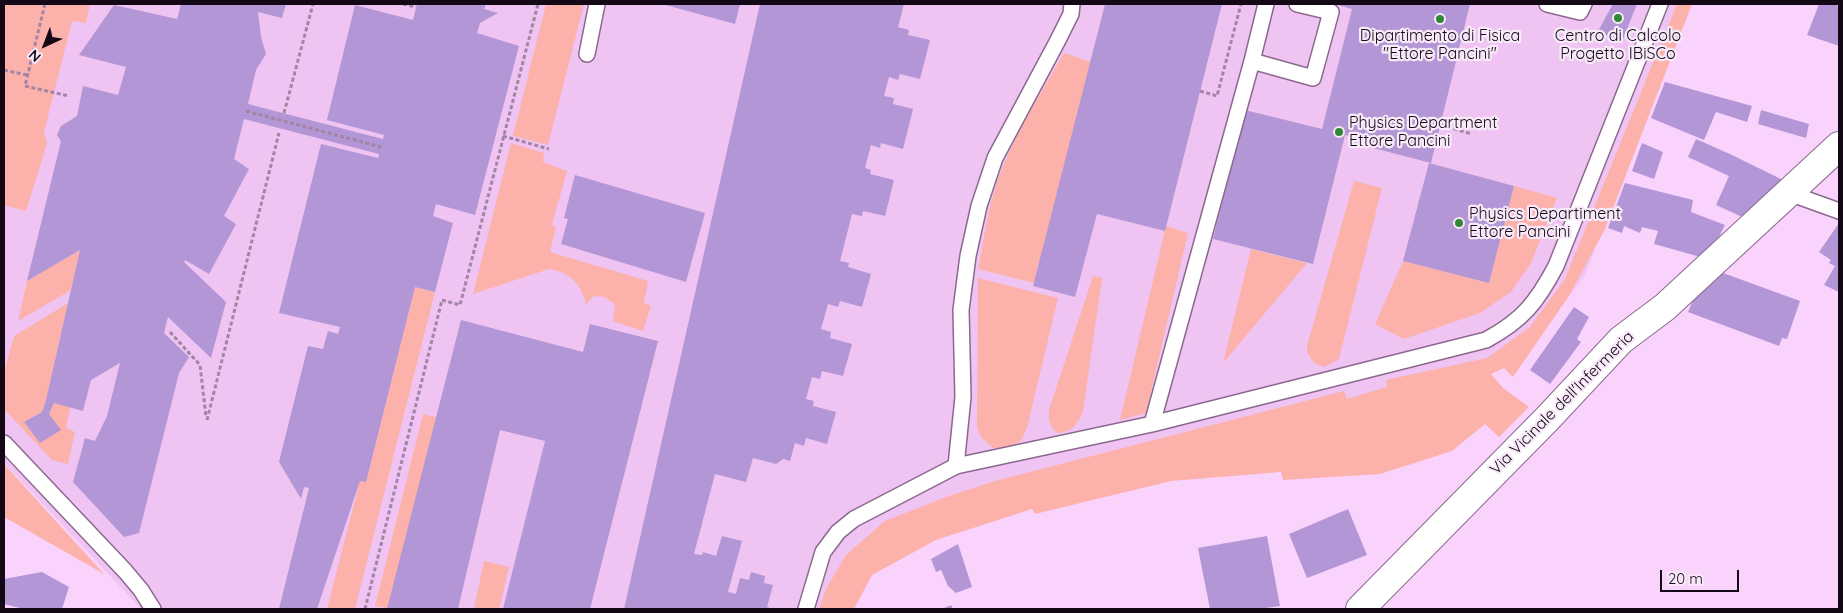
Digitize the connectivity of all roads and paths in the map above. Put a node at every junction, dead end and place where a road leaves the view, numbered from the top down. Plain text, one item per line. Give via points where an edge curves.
1 (45, 4) edge
2 (313, 4) edge
3 (403, 4) edge
4 (538, 4) edge
5 (597, 4) edge
6 (1072, 4) edge
7 (1241, 4) edge
8 (1266, 4) edge
9 (1296, 4) edge
10 (1547, 4) edge
11 (1584, 4) edge
12 (1660, 4) edge
13 (416, 7) dead end
14 (587, 54) dead end
15 (1252, 61) junction
16 (4, 70) edge
17 (27, 75) junction
18 (1200, 91) dead end
19 (69, 96) dead end
20 (246, 112) dead end
21 (284, 113) dead end
22 (1441, 126) dead end
23 (280, 134) dead end
24 (1472, 134) dead end
25 (503, 136) junction
26 (1839, 146) edge
27 (381, 147) dead end
28 (549, 149) dead end
29 (1789, 193) junction
30 (1839, 211) edge
31 (170, 332) dead end
32 (1152, 424) junction
33 (4, 443) edge
34 (956, 466) junction
35 (153, 609) edge
36 (365, 609) edge
37 (806, 609) edge
38 (1360, 609) edge

1 - 17 path
2 - 21 path
3 - 13 path
4 - 25 path
5 - 14 lane
6 - 34 lane via 1071,14 996,158 979,206 961,310 963,397
7 - 18 path via 1217,96
8 - 15 lane
9 - 15 lane via 1331,12 1313,78
10 - 11 lane via 1580,12
12 - 32 lane via 1556,266 1543,290 1508,328 1486,340
15 - 32 lane
16 - 17 path
17 - 19 path via 25,86
20 - 27 path
22 - 24 path
23 - 31 path via 207,420 200,365
25 - 28 path
25 - 36 path via 460,305 442,300
26 - 29 street, Via Vicinale dell'Infermeria
29 - 30 lane
29 - 38 street, Via Vicinale dell'Infermeria via 1665,307 1621,340
32 - 34 lane
33 - 35 lane via 125,571
34 - 37 lane via 854,519 838,532 823,552

